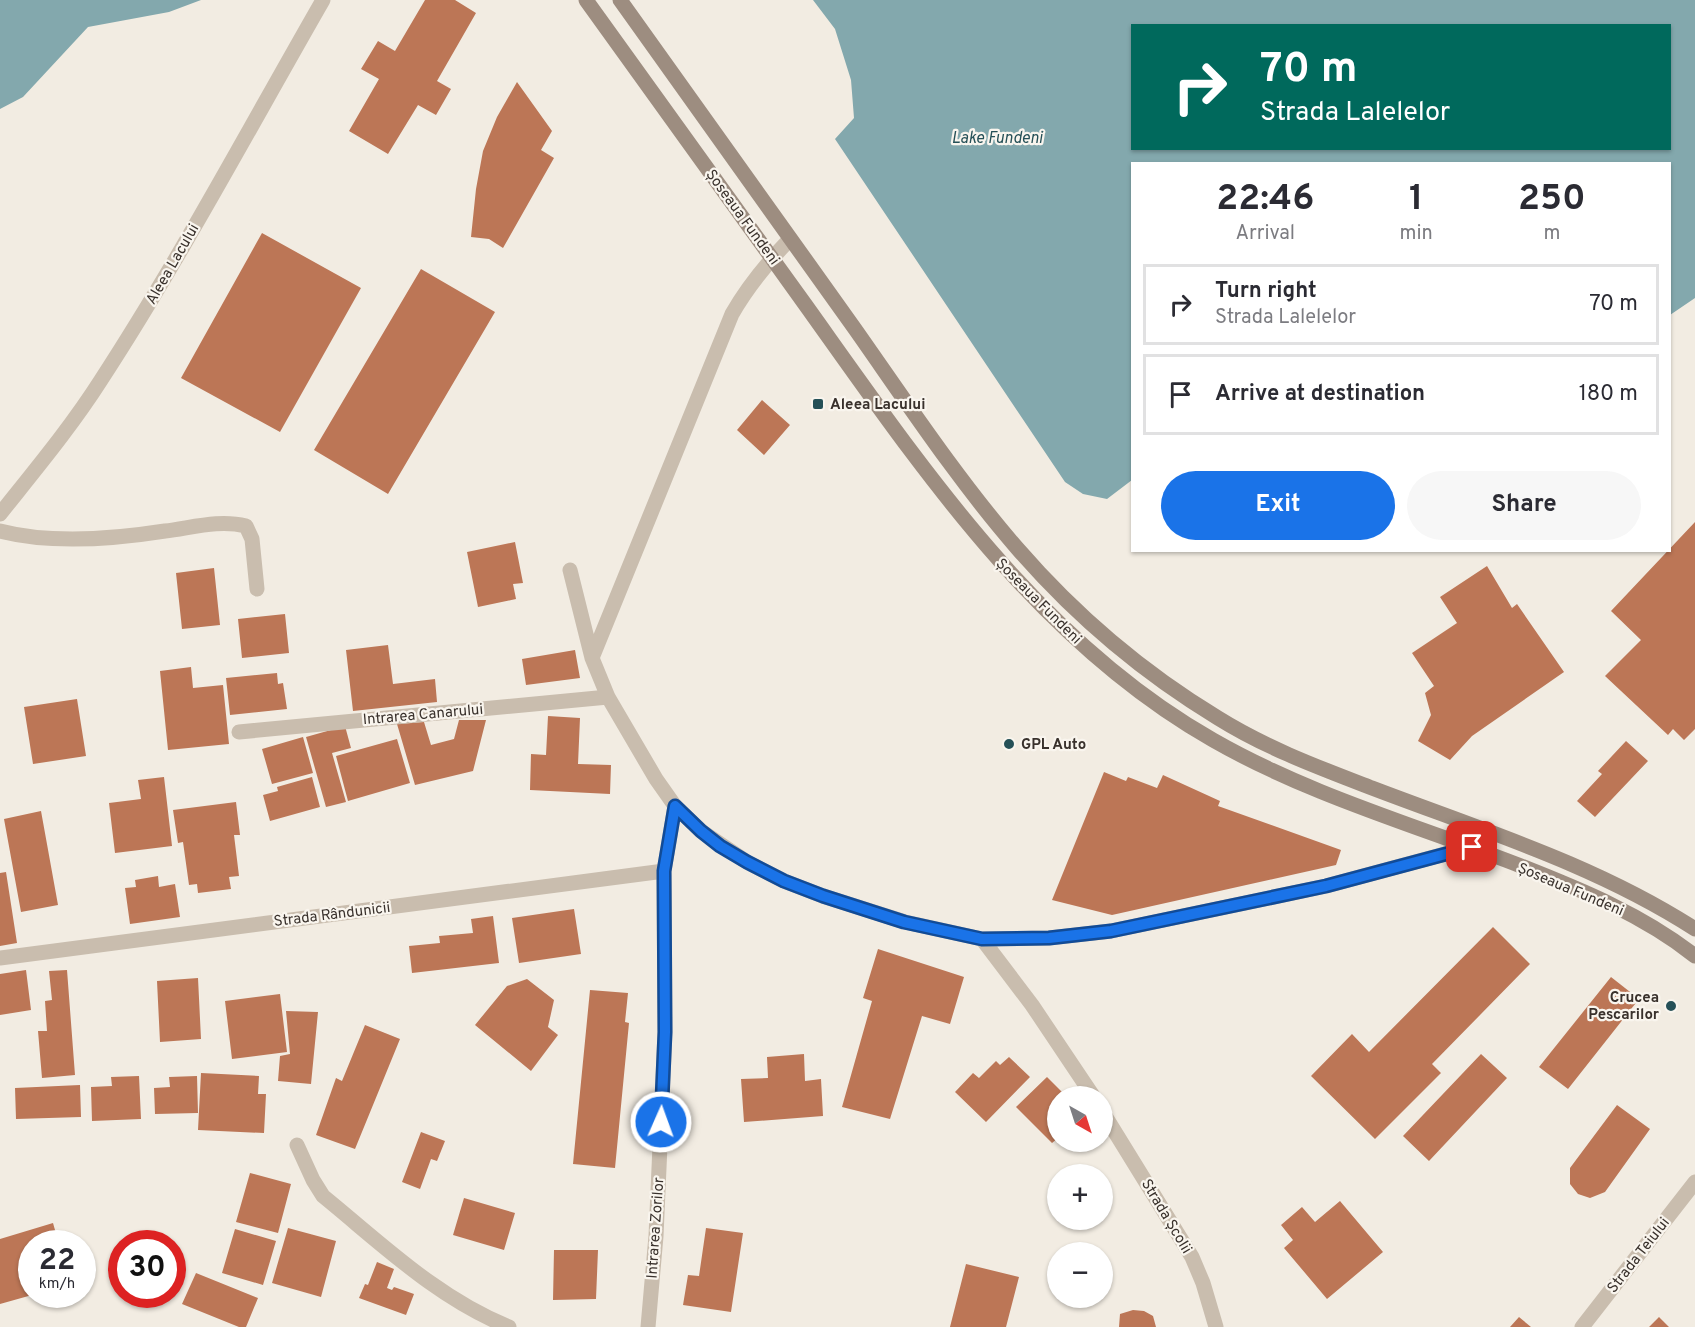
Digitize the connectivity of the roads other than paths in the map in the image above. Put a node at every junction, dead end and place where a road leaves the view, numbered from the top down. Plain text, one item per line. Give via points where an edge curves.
1 (323, 0) edge
2 (586, 0) edge
3 (620, 0) edge
4 (790, 239) junction
5 (772, 258) junction
6 (0, 514) edge
7 (0, 531) edge
8 (570, 570) dead end
9 (257, 590) dead end
10 (592, 658) junction
11 (608, 697) junction
12 (239, 732) dead end
13 (675, 806) junction
14 (1472, 847) junction
15 (664, 871) junction
16 (1695, 929) edge
17 (982, 939) junction
18 (1695, 956) edge
19 (0, 958) edge
20 (1086, 1086) edge
21 (1113, 1129) edge
22 (297, 1145) dead end
23 (1695, 1182) edge
24 (508, 1327) edge
25 (648, 1327) edge
26 (1216, 1327) edge
27 (1582, 1327) edge

1 - 6 street, Aleea Lacului via 158,289 100,381
2 - 5 main road, Șoseaua Fundeni
3 - 4 main road, Șoseaua Fundeni
4 - 5 street
4 - 16 main road, Șoseaua Fundeni via 951,464 1015,546 1081,615 1140,666 1256,740 1589,871 1660,906
5 - 10 street via 732,314
5 - 14 main road, Șoseaua Fundeni via 981,540 1046,612 1093,654 1173,715 1247,758 1340,799
7 - 9 street via 74,538 234,523 246,526 252,539
8 - 10 street
10 - 11 street
11 - 12 street, Intrarea Canarului
11 - 13 street
13 - 15 street, Intrarea Zorilor
13 - 17 street via 720,846 784,881 904,922
14 - 17 street via 1326,886 1111,931 1049,938
14 - 18 main road, Șoseaua Fundeni via 1611,904
15 - 19 street, Strada Rândunicii
15 - 25 street, Intrarea Zorilor via 665,1032
17 - 20 street
21 - 26 street, Strada Școlii via 1192,1257
22 - 24 street via 323,1196 430,1284
23 - 27 street, Strada Teiului

